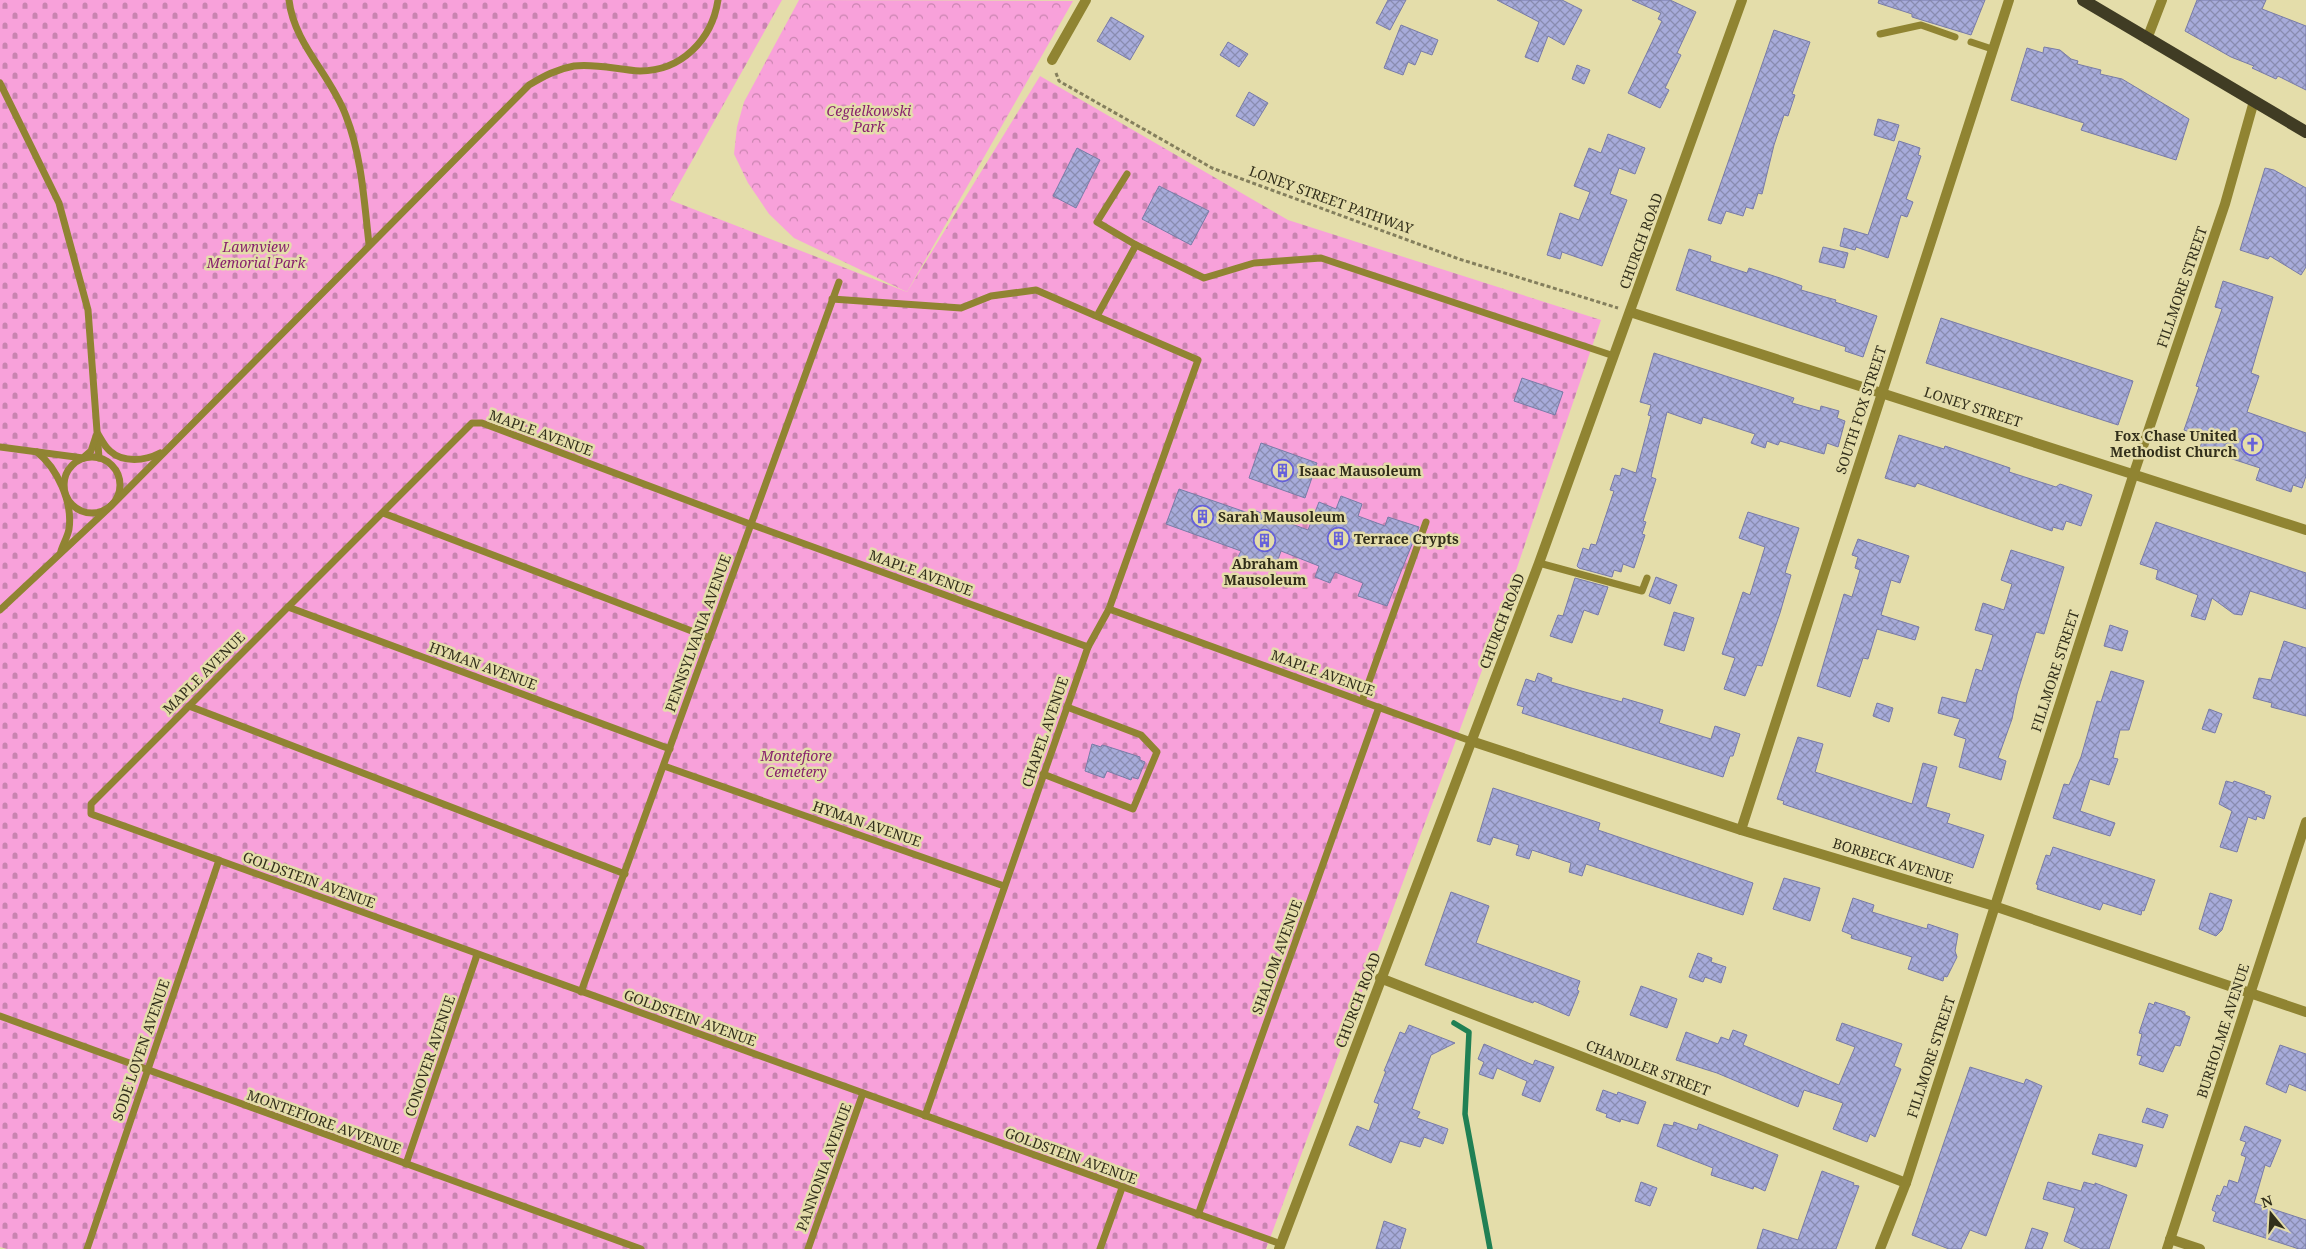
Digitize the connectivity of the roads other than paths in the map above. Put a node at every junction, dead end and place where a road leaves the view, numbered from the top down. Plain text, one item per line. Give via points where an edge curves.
1 (289, 0) edge
2 (718, 0) edge
3 (1086, 0) edge
4 (1742, 0) edge
5 (2009, 0) edge
6 (2083, 0) edge
7 (2162, 0) edge
8 (1880, 34) dead end
9 (1955, 37) dead end
10 (2147, 39) junction
11 (1971, 42) dead end
12 (1992, 49) junction
13 (1052, 60) road end
14 (0, 83) edge
15 (2254, 101) junction
16 (2306, 132) edge
17 (1127, 174) dead end
18 (369, 244) junction
19 (1136, 245) junction
20 (838, 282) dead end
21 (832, 299) junction
22 (1630, 312) junction
23 (1097, 316) junction
24 (1614, 356) junction
25 (1881, 392) junction
26 (97, 434) junction
27 (0, 447) edge
28 (167, 448) junction
29 (37, 452) junction
30 (83, 458) junction
31 (99, 458) junction
32 (2134, 473) junction
33 (65, 490) junction
34 (110, 506) junction
35 (382, 513) junction
36 (1426, 522) dead end
37 (750, 524) junction
38 (2306, 530) edge
39 (60, 554) junction
40 (1539, 563) junction
41 (1647, 578) dead end
42 (288, 607) junction
43 (1109, 609) junction
44 (0, 610) edge
45 (710, 638) junction
46 (1088, 647) junction
47 (1362, 700) junction
48 (189, 706) junction
49 (1067, 707) junction
50 (1379, 707) junction
51 (1471, 741) junction
52 (670, 749) junction
53 (664, 766) junction
54 (1043, 774) junction
55 (91, 814) joint
56 (2306, 822) edge
57 (1741, 830) junction
58 (219, 860) junction
59 (624, 874) junction
60 (1004, 886) junction
61 (1994, 906) junction
62 (477, 955) junction
63 (1380, 978) junction
64 (581, 992) junction
65 (2250, 994) junction
66 (2306, 1012) edge
67 (0, 1016) edge
68 (147, 1071) junction
69 (863, 1093) junction
70 (925, 1116) junction
71 (406, 1164) junction
72 (1906, 1183) junction
73 (1122, 1188) junction
74 (1198, 1215) junction
75 (2168, 1244) edge
76 (1280, 1247) edge
77 (87, 1249) edge
78 (641, 1249) edge
79 (808, 1249) edge
80 (1100, 1249) edge
81 (1880, 1249) edge
82 (2200, 1249) edge

1 - 18 lane via 298,33 346,114 360,164
2 - 18 lane via 715,17 701,41 677,63 642,71 576,66 549,72 529,85
3 - 13 street
4 - 22 street, CHURCH ROAD
5 - 12 street, SOUTH FOX STREET
6 - 10 main road
7 - 10 street
8 - 9 lane via 1921,25
10 - 15 main road
11 - 12 lane
12 - 25 street, SOUTH FOX STREET
14 - 26 lane via 24,127 61,212 88,310
15 - 16 main road
15 - 32 street, FILLMORE STREET via 2225,204
17 - 19 lane via 1097,222
18 - 28 lane
19 - 23 lane
19 - 24 lane via 1204,278 1254,263 1321,258
20 - 21 lane, PENNSYLVANIA AVENUE
21 - 23 lane via 961,308 991,296 1036,290
21 - 37 lane, PENNSYLVANIA AVENUE
22 - 24 street, CHURCH ROAD
22 - 25 street, LONEY STREET
23 - 43 lane, CHAPEL AVENUE via 1198,360
24 - 40 street, CHURCH ROAD
25 - 32 street, LONEY STREET
25 - 57 street, SOUTH FOX STREET
26 - 28 lane via 110,452 125,459 149,459
26 - 30 lane via 91,451
26 - 31 lane
27 - 29 lane
28 - 34 lane
29 - 30 lane
29 - 33 lane via 49,462
30 - 31 lane
30 - 33 lane via 69,468 65,476
31 - 34 lane via 111,464 120,480 116,499
32 - 38 street, LONEY STREET
32 - 61 street, FILLMORE STREET
33 - 34 lane via 69,501 83,511 101,511
33 - 39 lane via 69,529
34 - 39 lane
35 - 37 lane, MAPLE AVENUE via 472,423 482,423
35 - 42 lane, MAPLE AVENUE
35 - 45 lane
36 - 47 lane
37 - 45 lane, PENNSYLVANIA AVENUE
37 - 46 lane, MAPLE AVENUE
39 - 44 lane
40 - 41 lane via 1642,591
40 - 51 street, CHURCH ROAD
42 - 48 lane, MAPLE AVENUE
42 - 52 lane, HYMAN AVENUE
43 - 46 lane, CHAPEL AVENUE
43 - 47 lane, MAPLE AVENUE
45 - 52 lane, PENNSYLVANIA AVENUE
46 - 49 lane, CHAPEL AVENUE
47 - 50 lane, MAPLE AVENUE
48 - 55 lane, MAPLE AVENUE via 91,804
48 - 59 lane
49 - 54 lane, CHAPEL AVENUE
49 - 54 lane via 1141,735 1157,752 1133,809
50 - 51 lane, MAPLE AVENUE
50 - 74 lane, SHALOM AVENUE
51 - 57 street, BORBECK AVENUE
51 - 63 street, CHURCH ROAD
52 - 53 lane, PENNSYLVANIA AVENUE
53 - 59 lane, PENNSYLVANIA AVENUE
53 - 60 lane, HYMAN AVENUE
54 - 60 lane, CHAPEL AVENUE
55 - 58 lane, GOLDSTEIN AVENUE
56 - 65 street, BURHOLME AVENUE
57 - 61 street, BORBECK AVENUE
58 - 62 lane, GOLDSTEIN AVENUE
58 - 68 lane, SODE LOVEN AVENUE
59 - 64 lane, PENNSYLVANIA AVENUE
60 - 70 lane, CHAPEL AVENUE
61 - 65 street, BORBECK AVENUE
61 - 72 street, FILLMORE STREET
62 - 64 lane, GOLDSTEIN AVENUE
62 - 71 lane, CONOVER AVENUE
63 - 72 street, CHANDLER STREET
63 - 76 street, CHURCH ROAD
64 - 69 lane, GOLDSTEIN AVENUE
65 - 66 street, BORBECK AVENUE
65 - 75 street, BURHOLME AVENUE
67 - 68 lane, MONTEFIORE AVVENUE
68 - 71 lane, MONTEFIORE AVVENUE
68 - 77 lane, SODE LOVEN AVENUE
69 - 70 lane, GOLDSTEIN AVENUE
69 - 79 lane, PANNONIA AVENUE
70 - 73 lane, GOLDSTEIN AVENUE
71 - 78 lane, MONTEFIORE AVVENUE
72 - 81 street, FILLMORE STREET
73 - 74 lane, GOLDSTEIN AVENUE
73 - 80 lane
74 - 76 lane, GOLDSTEIN AVENUE
75 - 82 street

